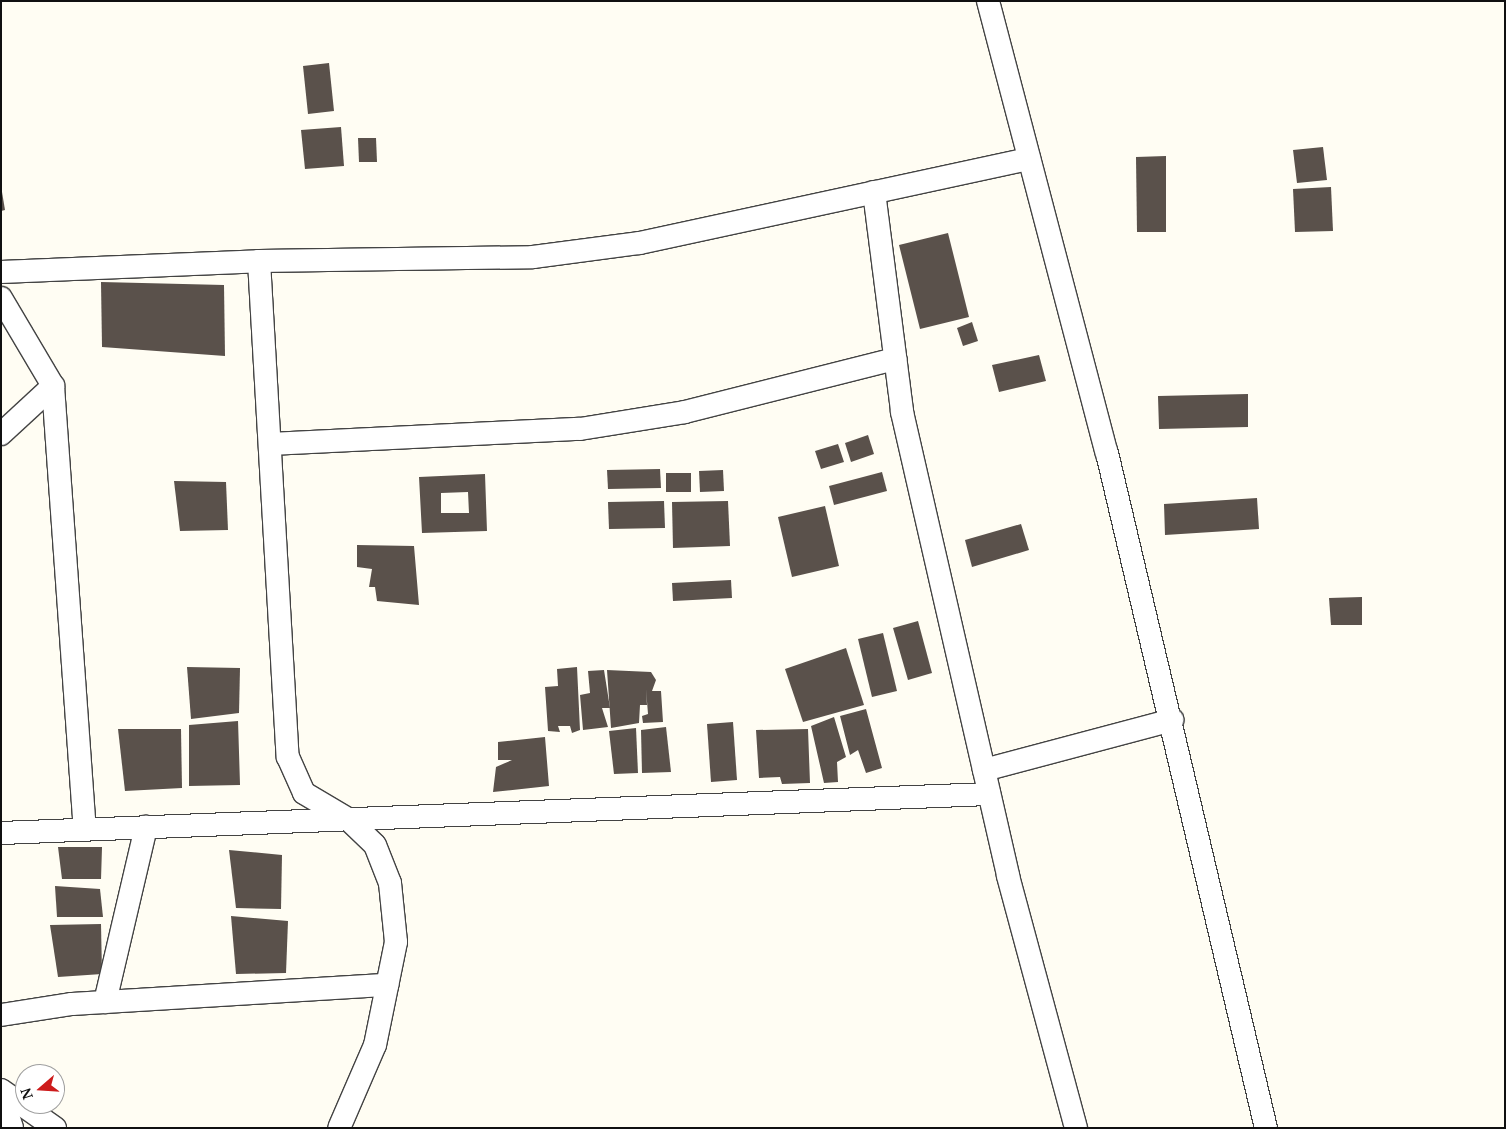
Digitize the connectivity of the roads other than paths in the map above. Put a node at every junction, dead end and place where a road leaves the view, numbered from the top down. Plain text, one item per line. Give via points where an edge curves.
1 (988, 1) edge
2 (1029, 159) junction
3 (874, 192) junction
4 (259, 261) junction
5 (1, 272) edge
6 (1, 298) edge
7 (895, 359) junction
8 (54, 386) junction
9 (1, 434) edge
10 (270, 444) junction
11 (1172, 720) junction
12 (984, 770) junction
13 (989, 794) junction
14 (348, 820) junction
15 (146, 827) junction
16 (85, 829) junction
17 (1, 833) edge
18 (387, 985) junction
19 (105, 1002) junction
20 (1, 1015) edge
21 (1, 1090) edge
22 (1, 1094) edge
23 (12, 1128) edge
24 (55, 1128) edge
25 (339, 1128) edge
26 (1076, 1128) edge
27 (1266, 1128) edge

1 - 2 street
2 - 3 street
2 - 11 street
3 - 4 street via 640,243 533,257
3 - 7 street
4 - 5 street
4 - 10 street
6 - 8 street
7 - 10 street via 685,412 580,429
7 - 12 street via 902,412
8 - 9 street
8 - 16 street
10 - 14 street via 288,757 304,793
11 - 12 street
11 - 27 street
12 - 13 street
13 - 14 street
13 - 26 street
14 - 15 street
14 - 18 street via 375,844 390,883 396,942
15 - 16 street
15 - 19 street
16 - 17 street
18 - 19 street
18 - 25 street via 375,1045
19 - 20 street
21 - 24 street
22 - 23 street

